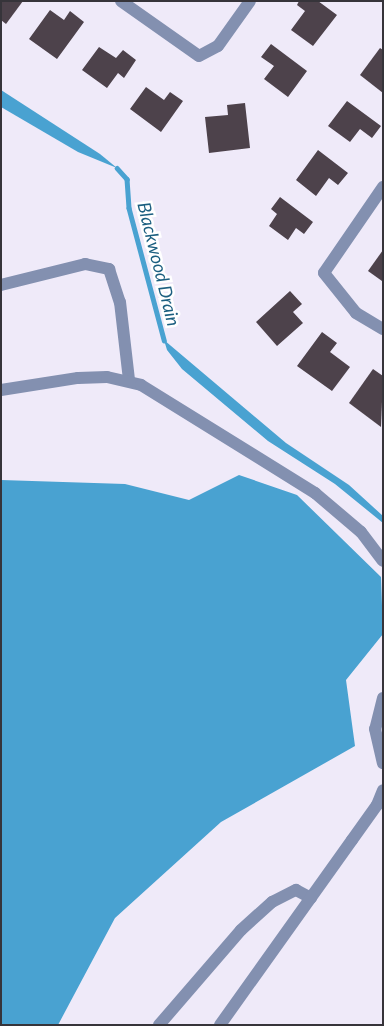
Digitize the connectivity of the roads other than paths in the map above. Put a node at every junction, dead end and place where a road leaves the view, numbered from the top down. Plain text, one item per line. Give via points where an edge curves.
1 (121, 1) edge
2 (250, 1) edge
3 (383, 187) edge
4 (1, 285) edge
5 (383, 329) edge
6 (129, 380) junction
7 (1, 390) edge
8 (383, 561) edge
9 (383, 698) edge
10 (383, 763) edge
11 (383, 790) edge
12 (311, 898) junction
13 (159, 1025) edge
14 (220, 1025) edge

1 - 2 street via 199,56 218,46
3 - 5 street via 324,273 356,313
4 - 6 street via 86,264 109,269 120,302
6 - 7 street via 78,378
6 - 8 street via 169,401 315,493 361,532
9 - 10 street via 375,729
11 - 12 street via 377,805
12 - 13 street via 296,890 272,902 240,930
12 - 14 street

